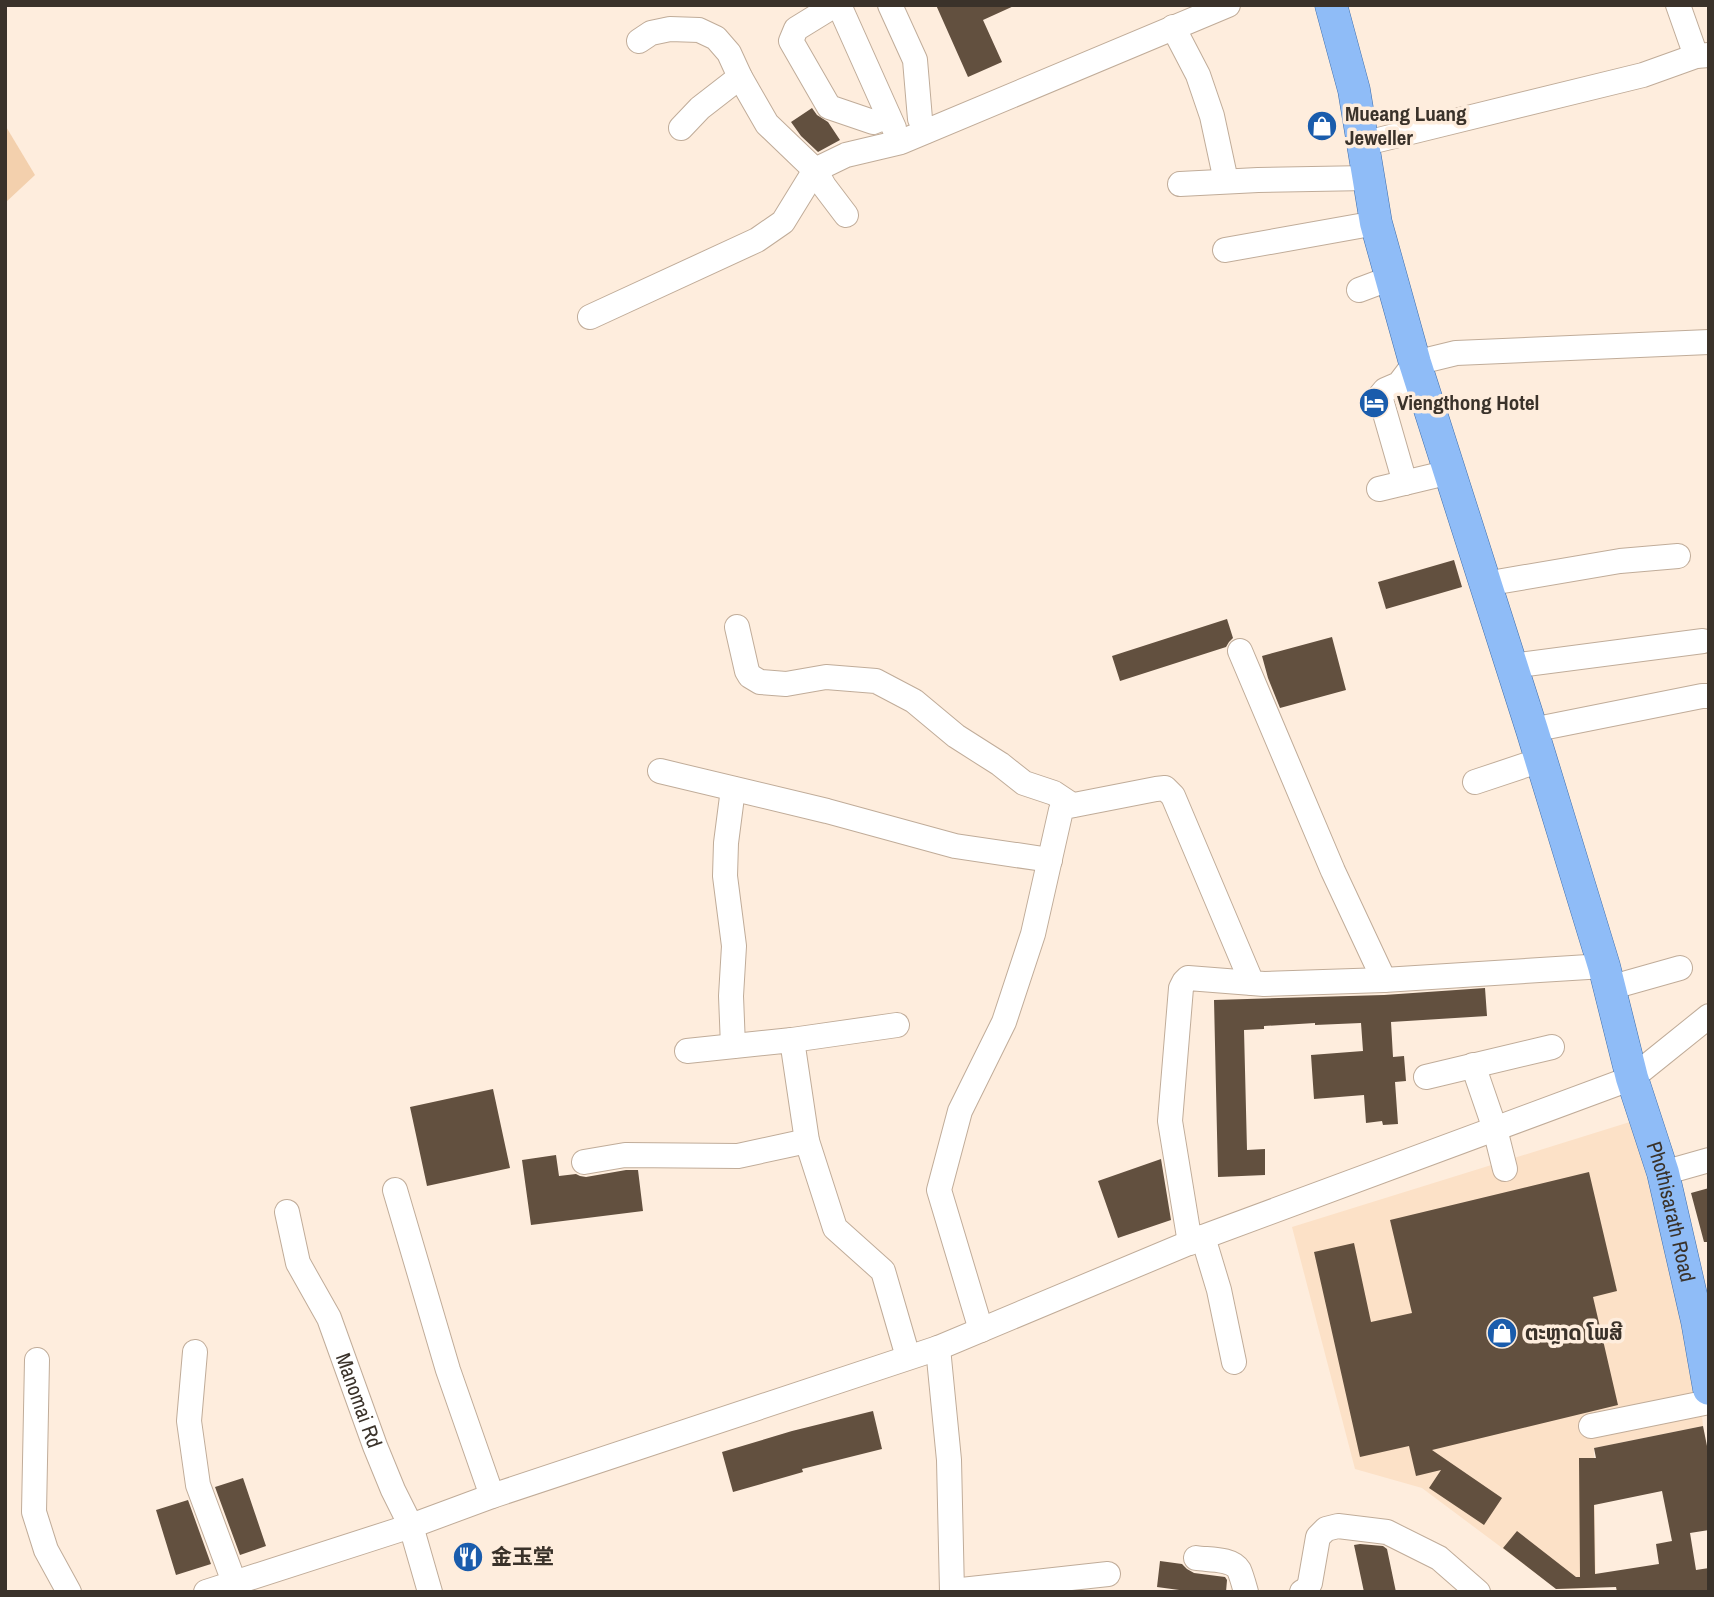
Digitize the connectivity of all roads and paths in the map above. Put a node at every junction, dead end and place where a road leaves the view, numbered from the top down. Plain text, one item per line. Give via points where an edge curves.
1 (837, 5) edge
2 (890, 5) edge
3 (1228, 5) edge
4 (1331, 5) edge
5 (1678, 5) edge
6 (1173, 27) junction
7 (639, 41) dead end
8 (1702, 55) edge
9 (740, 77) junction
10 (888, 116) junction
11 (681, 128) dead end
12 (926, 131) junction
13 (901, 142) junction
14 (1363, 144) junction
15 (815, 170) junction
16 (1368, 178) junction
17 (1226, 181) junction
18 (1180, 184) dead end
19 (846, 215) dead end
20 (1376, 223) junction
21 (1225, 250) dead end
22 (1391, 278) junction
23 (1359, 290) dead end
24 (590, 317) dead end
25 (1709, 342) edge
26 (1415, 363) junction
27 (1450, 472) junction
28 (1405, 483) junction
29 (1379, 489) dead end
30 (1678, 556) dead end
31 (1485, 584) junction
32 (737, 627) dead end
33 (1703, 641) dead end
34 (1240, 651) dead end
35 (1511, 666) junction
36 (1709, 696) edge
37 (1532, 730) junction
38 (1541, 760) junction
39 (660, 771) dead end
40 (1475, 782) dead end
41 (733, 789) junction
42 (1072, 805) junction
43 (1050, 860) junction
44 (1680, 968) dead end
45 (1607, 977) junction
46 (1384, 980) junction
47 (1252, 983) junction
48 (1709, 1016) edge
49 (897, 1025) dead end
50 (792, 1040) junction
51 (733, 1046) junction
52 (1552, 1047) dead end
53 (688, 1051) dead end
54 (1473, 1065) junction
55 (1426, 1077) dead end
56 (1632, 1078) junction
57 (1495, 1129) junction
58 (807, 1141) junction
59 (1709, 1160) edge
60 (584, 1162) dead end
61 (1505, 1169) dead end
62 (1663, 1173) junction
63 (396, 1190) dead end
64 (288, 1212) dead end
65 (1196, 1240) junction
66 (1703, 1319) edge
67 (981, 1330) junction
68 (938, 1348) junction
69 (195, 1352) dead end
70 (908, 1357) junction
71 (37, 1360) dead end
72 (1234, 1362) dead end
73 (1709, 1389) edge
74 (1709, 1402) edge
75 (1591, 1426) dead end
76 (492, 1496) junction
77 (411, 1526) junction
78 (1196, 1558) dead end
79 (1108, 1574) dead end
80 (234, 1582) junction
81 (952, 1591) edge
82 (69, 1592) edge
83 (206, 1592) edge
84 (430, 1592) edge
85 (1246, 1592) edge
86 (1302, 1592) edge
87 (1478, 1592) edge

1 - 10 street
1 - 10 street via 796,29 791,41 830,107 873,122
2 - 12 street via 915,60 920,119
3 - 6 street
4 - 14 main road, Phothisarath Road
5 - 8 street
6 - 12 street
6 - 17 street via 1213,116
7 - 9 street via 670,29 699,30 716,38
8 - 14 street via 1643,75
9 - 11 street
9 - 15 street via 767,124
10 - 13 street
12 - 13 street
13 - 15 street via 846,155
14 - 16 main road, Phothisarath Road
15 - 19 street
15 - 24 street via 783,222 757,240
16 - 17 street
16 - 20 main road, Phothisarath Road
17 - 18 street
20 - 21 street
20 - 22 main road, Phothisarath Road
22 - 23 street
22 - 26 main road, Phothisarath Road
25 - 26 street via 1456,353
26 - 27 main road, Phothisarath Road
26 - 28 street via 1399,384 1380,396
27 - 28 street
27 - 31 main road, Phothisarath Road
28 - 29 street
30 - 31 street
31 - 35 main road, Phothisarath Road
32 - 42 street via 747,671 760,682 786,684 825,677 876,681 914,701 1024,783
33 - 35 street
34 - 46 street
35 - 37 main road, Phothisarath Road
36 - 37 street
37 - 38 main road, Phothisarath Road
38 - 40 street
38 - 45 main road, Phothisarath Road
39 - 41 street
41 - 43 street via 955,846
41 - 51 street via 725,876 734,946
42 - 43 street via 1061,810
42 - 47 street via 1156,789 1173,796
43 - 67 street via 1033,934 1004,1022 960,1111 939,1190
44 - 45 street
45 - 46 street
45 - 56 main road, Phothisarath Road
46 - 47 street
47 - 65 street via 1188,978 1181,988 1170,1121
48 - 56 street
49 - 50 street
50 - 51 street
50 - 58 street
51 - 53 street
52 - 54 street
54 - 55 street
54 - 57 street
56 - 57 street
56 - 62 main road, Phothisarath Road
57 - 61 street
57 - 65 street
58 - 60 street via 738,1156 625,1155
58 - 70 street via 835,1228 883,1271
59 - 62 street
62 - 66 main road, Phothisarath Road
63 - 76 street
64 - 77 street, Manomai Rd via 298,1263 329,1318 375,1446
65 - 67 street
65 - 72 street via 1219,1290
66 - 73 main road, Phothisarath Road
67 - 68 street
68 - 70 street
68 - 81 street via 948,1460
69 - 80 street via 188,1421 198,1485
70 - 76 street
71 - 82 street via 34,1512 46,1550
74 - 75 street
76 - 77 street
77 - 80 street
77 - 84 street, Manomai Rd
78 - 85 street via 1234,1565
79 - 81 street
80 - 83 street
86 - 87 street via 1310,1583 1318,1537 1338,1526 1387,1532 1440,1558

